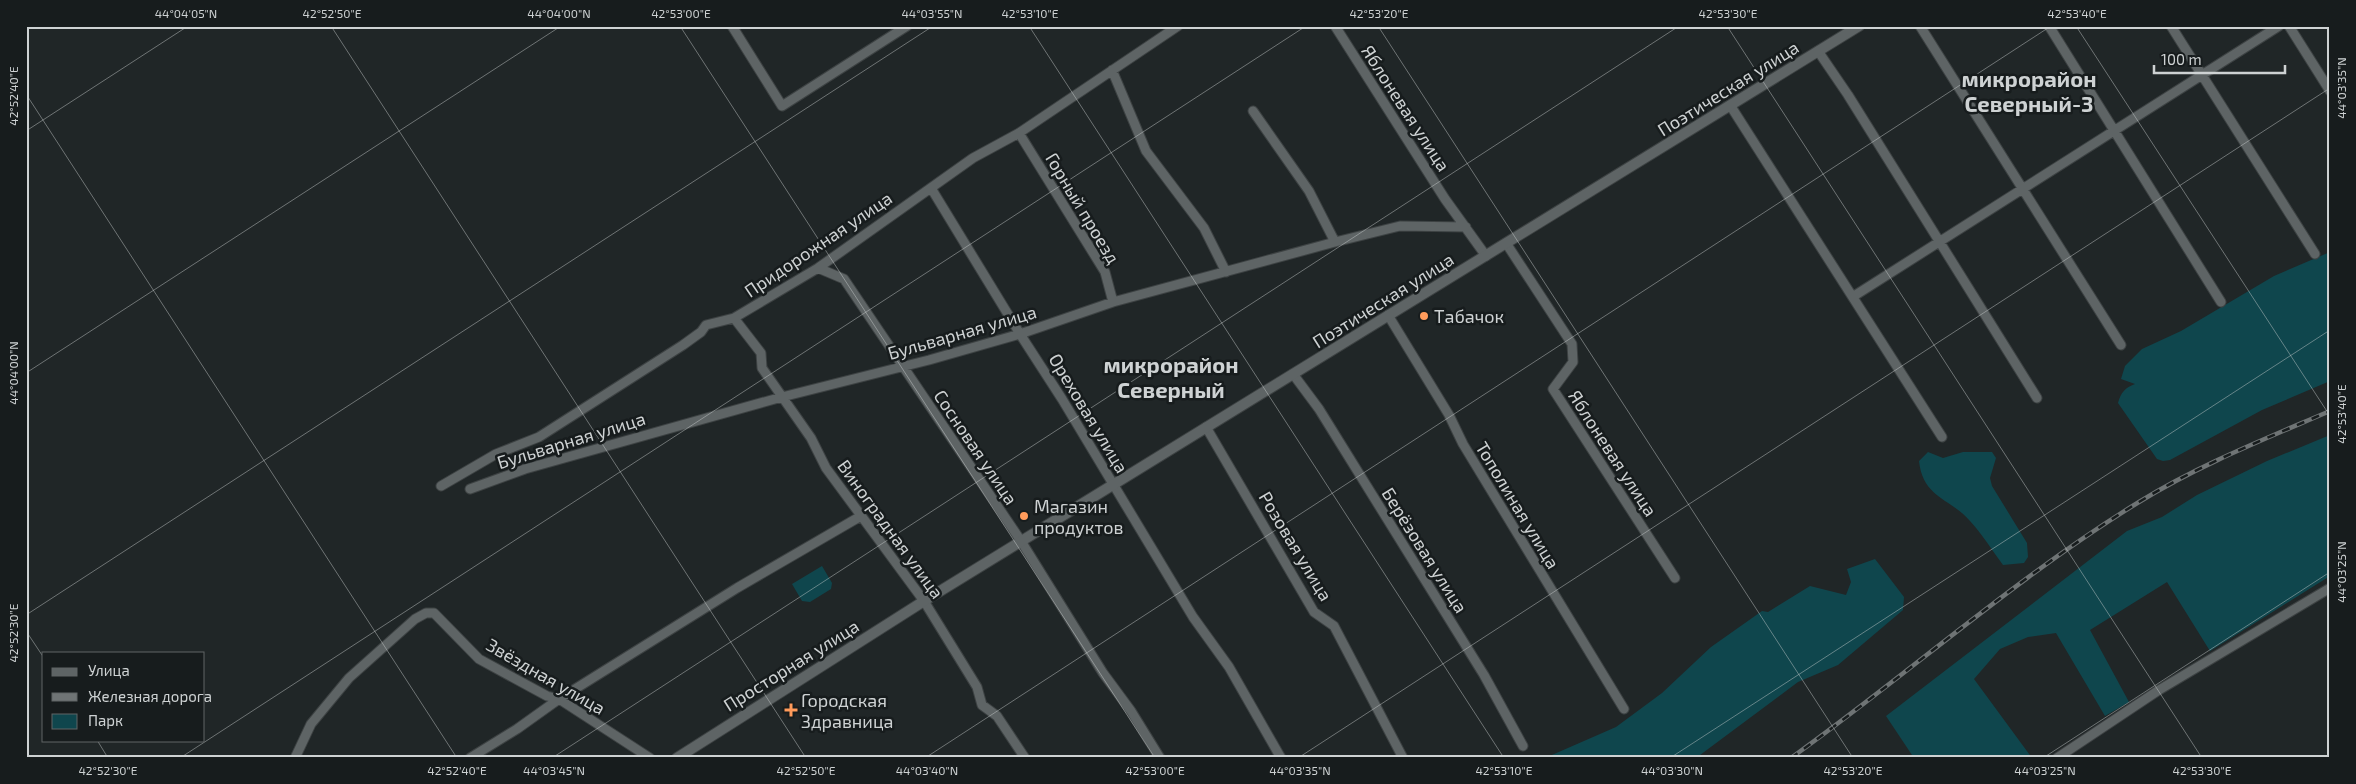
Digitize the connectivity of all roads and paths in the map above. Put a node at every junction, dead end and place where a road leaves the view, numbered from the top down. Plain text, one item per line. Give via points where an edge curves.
1 (732, 26) edge
2 (907, 26) edge
3 (1178, 26) edge
4 (1335, 26) edge
5 (1859, 26) edge
6 (1920, 26) edge
7 (2049, 26) edge
8 (2171, 26) edge
9 (2279, 26) edge
10 (2289, 26) edge
11 (1818, 51) junction
12 (1112, 70) junction
13 (2203, 76) junction
14 (2330, 91) edge
15 (1730, 105) junction
16 (1253, 111) dead end
17 (2115, 130) junction
18 (1019, 133) junction
19 (931, 188) junction
20 (2024, 189) junction
21 (1466, 227) junction
22 (1335, 242) junction
23 (1506, 243) junction
24 (1938, 243) junction
25 (2315, 254) dead end
26 (1486, 256) junction
27 (818, 268) junction
28 (1226, 272) junction
29 (1854, 296) junction
30 (1113, 302) junction
31 (2222, 302) dead end
32 (1388, 316) junction
33 (734, 318) junction
34 (1020, 334) junction
35 (2120, 345) dead end
36 (902, 367) junction
37 (1293, 374) junction
38 (782, 397) junction
39 (2037, 398) dead end
40 (1206, 427) junction
41 (1942, 437) dead end
42 (1113, 484) junction
43 (441, 486) dead end
44 (470, 489) dead end
45 (861, 516) junction
46 (1021, 541) junction
47 (1675, 578) dead end
48 (2330, 588) edge
49 (924, 601) junction
50 (559, 699) junction
51 (1624, 709) dead end
52 (1523, 746) dead end
53 (295, 758) edge
54 (470, 758) edge
55 (650, 758) edge
56 (677, 758) edge
57 (1024, 758) edge
58 (1160, 758) edge
59 (1281, 758) edge
60 (1403, 758) edge
61 (2057, 758) edge

1 - 2 street via 782,106
3 - 12 street, Придорожная улица
4 - 21 street, Яблоневая улица
5 - 11 street, Поэтическая улица
6 - 20 street
7 - 17 street
8 - 13 street
9 - 13 street
10 - 14 street
11 - 15 street, Поэтическая улица
11 - 24 street
12 - 18 street, Придорожная улица
12 - 28 street via 1146,151 1204,228
13 - 17 street
13 - 25 street
15 - 23 street, Поэтическая улица
15 - 29 street
16 - 22 street via 1309,191
17 - 20 street
17 - 31 street
18 - 19 street, Придорожная улица via 974,158
18 - 30 street, Горный проезд via 1105,272
19 - 27 street, Придорожная улица
19 - 34 street, Ореховая улица
20 - 24 street
20 - 35 street
21 - 22 street, Бульварная улица via 1400,226
21 - 26 street, Яблоневая улица
22 - 28 street, Бульварная улица
23 - 26 street, Поэтическая улица
23 - 47 street, Яблоневая улица via 1572,344 1573,362 1553,390
24 - 29 street
24 - 39 street
26 - 32 street, Поэтическая улица
27 - 33 street, Придорожная улица
27 - 36 street, Сосновая улица via 844,279
28 - 30 street, Бульварная улица
29 - 41 street
30 - 34 street, Бульварная улица
32 - 37 street, Поэтическая улица
32 - 51 street, Тополиная улица
33 - 38 street, Виноградная улица via 761,353 762,368
33 - 43 street, Придорожная улица via 706,325 683,345 539,437 496,454
34 - 36 street, Бульварная улица
34 - 42 street, Ореховая улица
36 - 38 street, Бульварная улица
36 - 46 street, Сосновая улица
37 - 40 street, Поэтическая улица
37 - 52 street, Берёзовая улица via 1319,409 1484,675
38 - 44 street, Бульварная улица via 525,468
38 - 45 street, Виноградная улица via 811,438 826,468
40 - 42 street, Поэтическая улица
40 - 60 street, Розовая улица via 1314,612 1334,626
42 - 46 street, Поэтическая улица
42 - 59 street, Ореховая улица via 1193,617 1229,666
45 - 49 street, Виноградная улица
45 - 50 street via 737,588
46 - 49 street, Поэтическая улица
46 - 58 street, Сосновая улица
48 - 61 street via 2159,690
49 - 56 street, Просторная улица
49 - 57 street, Виноградная улица via 977,687 982,704 997,716
50 - 53 street, Звёздная улица via 547,696 478,660 434,613 426,613 415,619 349,678 311,724
50 - 54 street
50 - 55 street, Звёздная улица

